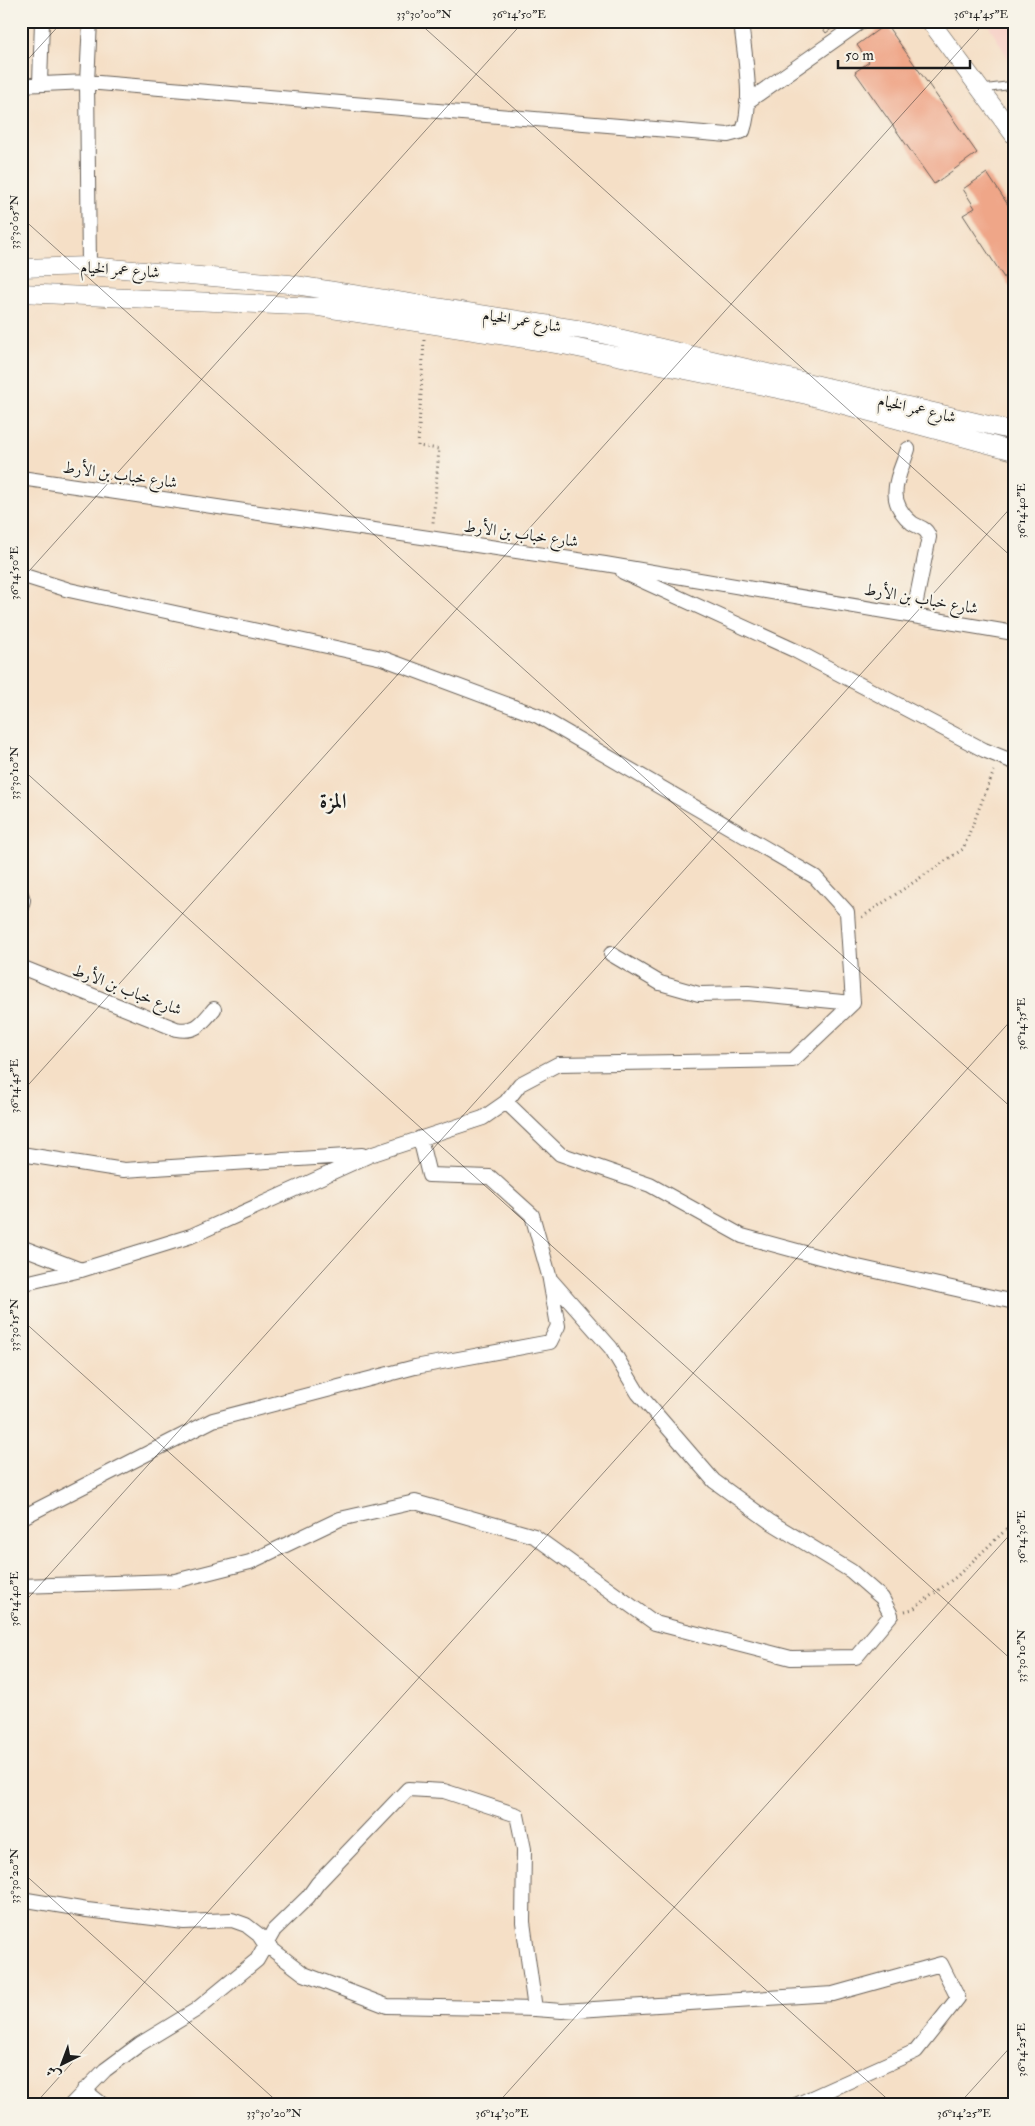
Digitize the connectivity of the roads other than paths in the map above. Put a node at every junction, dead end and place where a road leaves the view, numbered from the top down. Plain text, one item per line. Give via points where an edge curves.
1 (42, 21) edge
2 (90, 21) edge
3 (741, 21) edge
4 (862, 21) edge
5 (930, 21) edge
6 (87, 82) junction
7 (40, 83) junction
8 (1014, 84) edge
9 (21, 85) edge
10 (979, 89) junction
11 (747, 102) junction
12 (1014, 135) edge
13 (89, 266) junction
14 (21, 268) edge
15 (21, 293) edge
16 (1014, 432) edge
17 (908, 449) dead end
18 (1014, 451) edge
19 (21, 478) edge
20 (605, 564) junction
21 (21, 574) edge
22 (913, 616) junction
23 (1014, 633) edge
24 (1014, 762) edge
25 (21, 894) edge
26 (21, 908) edge
27 (611, 954) dead end
28 (21, 967) edge
29 (853, 1003) junction
30 (214, 1010) dead end
31 (506, 1102) junction
32 (420, 1138) junction
33 (21, 1154) edge
34 (370, 1155) junction
35 (21, 1247) edge
36 (81, 1270) junction
37 (550, 1279) junction
38 (21, 1284) edge
39 (1014, 1302) edge
40 (21, 1518) edge
41 (21, 1586) edge
42 (21, 1899) edge
43 (265, 1944) junction
44 (535, 2009) junction
45 (84, 2090) junction
46 (71, 2105) edge
47 (103, 2105) edge
48 (796, 2105) edge

1 - 7 street
2 - 6 street
3 - 11 street
4 - 11 street
5 - 10 street
6 - 7 street
6 - 11 street via 728,135 743,131
6 - 13 street
7 - 9 street
8 - 10 lane
10 - 12 street
13 - 14 street, شارع عمر الخيام
13 - 16 street, شارع عمر الخيام via 288,284 589,331
15 - 18 street, شارع عمر الخيام via 319,307 563,345 807,395
17 - 22 street via 894,495 907,518 925,530 928,537
19 - 20 street, شارع خباب بن الأرط
20 - 22 street, شارع خباب بن الأرط
20 - 24 street via 794,650
21 - 29 street via 69,590 382,658 538,716 815,877 846,912
22 - 23 street, شارع خباب بن الأرط
25 - 26 street
27 - 29 street via 660,983 699,994 748,993
28 - 30 street, شارع خباب بن الأرط via 176,1029 198,1028
29 - 31 street via 793,1060 558,1064 520,1084
31 - 32 street via 483,1118
31 - 39 street via 560,1154 650,1185 742,1236 848,1265
32 - 34 street
32 - 37 street via 429,1175 490,1177 532,1215
33 - 34 street via 124,1170
34 - 36 street via 191,1236
35 - 36 street
36 - 38 street
37 - 40 street via 558,1326 550,1342 415,1367 213,1420
37 - 41 street via 611,1348 638,1393 714,1482 769,1521 852,1571 882,1598 891,1615 856,1657 792,1658 655,1623 534,1536 416,1502 340,1519 250,1562 175,1582
42 - 43 street via 184,1922 232,1920 259,1934
43 - 44 street via 304,1974 387,2006
43 - 44 street via 274,1930 408,1789 444,1791 517,1815 524,1849 523,1922
43 - 45 street via 256,1960 196,2010 140,2044
44 - 48 street via 562,2011 833,1994 940,1964 958,1998 916,2051
45 - 46 street
45 - 47 street

